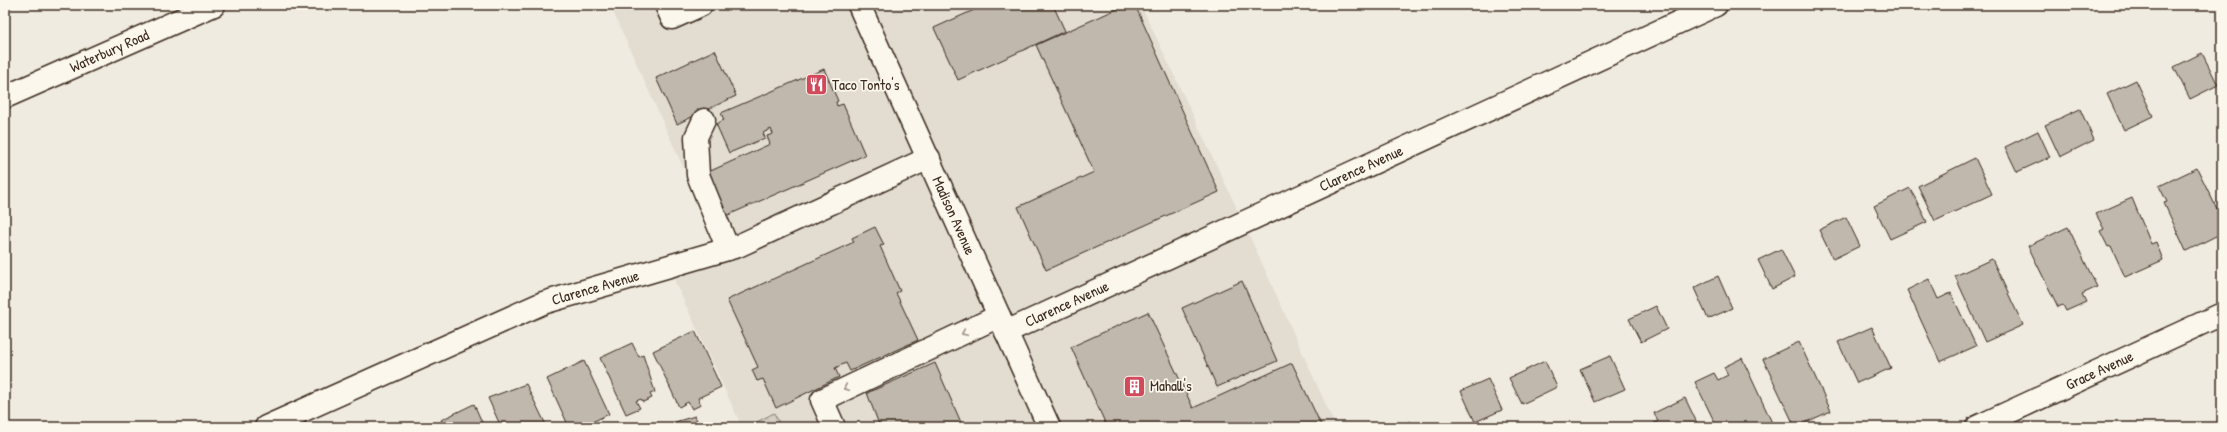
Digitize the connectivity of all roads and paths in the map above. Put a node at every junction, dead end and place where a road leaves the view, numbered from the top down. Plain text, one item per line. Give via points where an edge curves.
1 (214, 5) edge
2 (666, 5) edge
3 (701, 5) edge
4 (859, 5) edge
5 (1716, 5) edge
6 (5, 97) edge
7 (704, 120) dead end
8 (928, 158) junction
9 (728, 249) junction
10 (2222, 314) edge
11 (1003, 324) junction
12 (266, 427) edge
13 (834, 427) edge
14 (1049, 427) edge
15 (1977, 427) edge

1 - 6 street, Waterbury Road
2 - 3 street via 672,18
4 - 8 street, Madison Avenue
5 - 11 street, Clarence Avenue
7 - 9 street via 696,137 698,175
8 - 9 street, Clarence Avenue
8 - 11 street, Madison Avenue
9 - 12 street, Clarence Avenue via 543,304
10 - 15 street, Grace Avenue
11 -> 13 street, Clarence Avenue via 822,400
11 - 14 street, Madison Avenue

